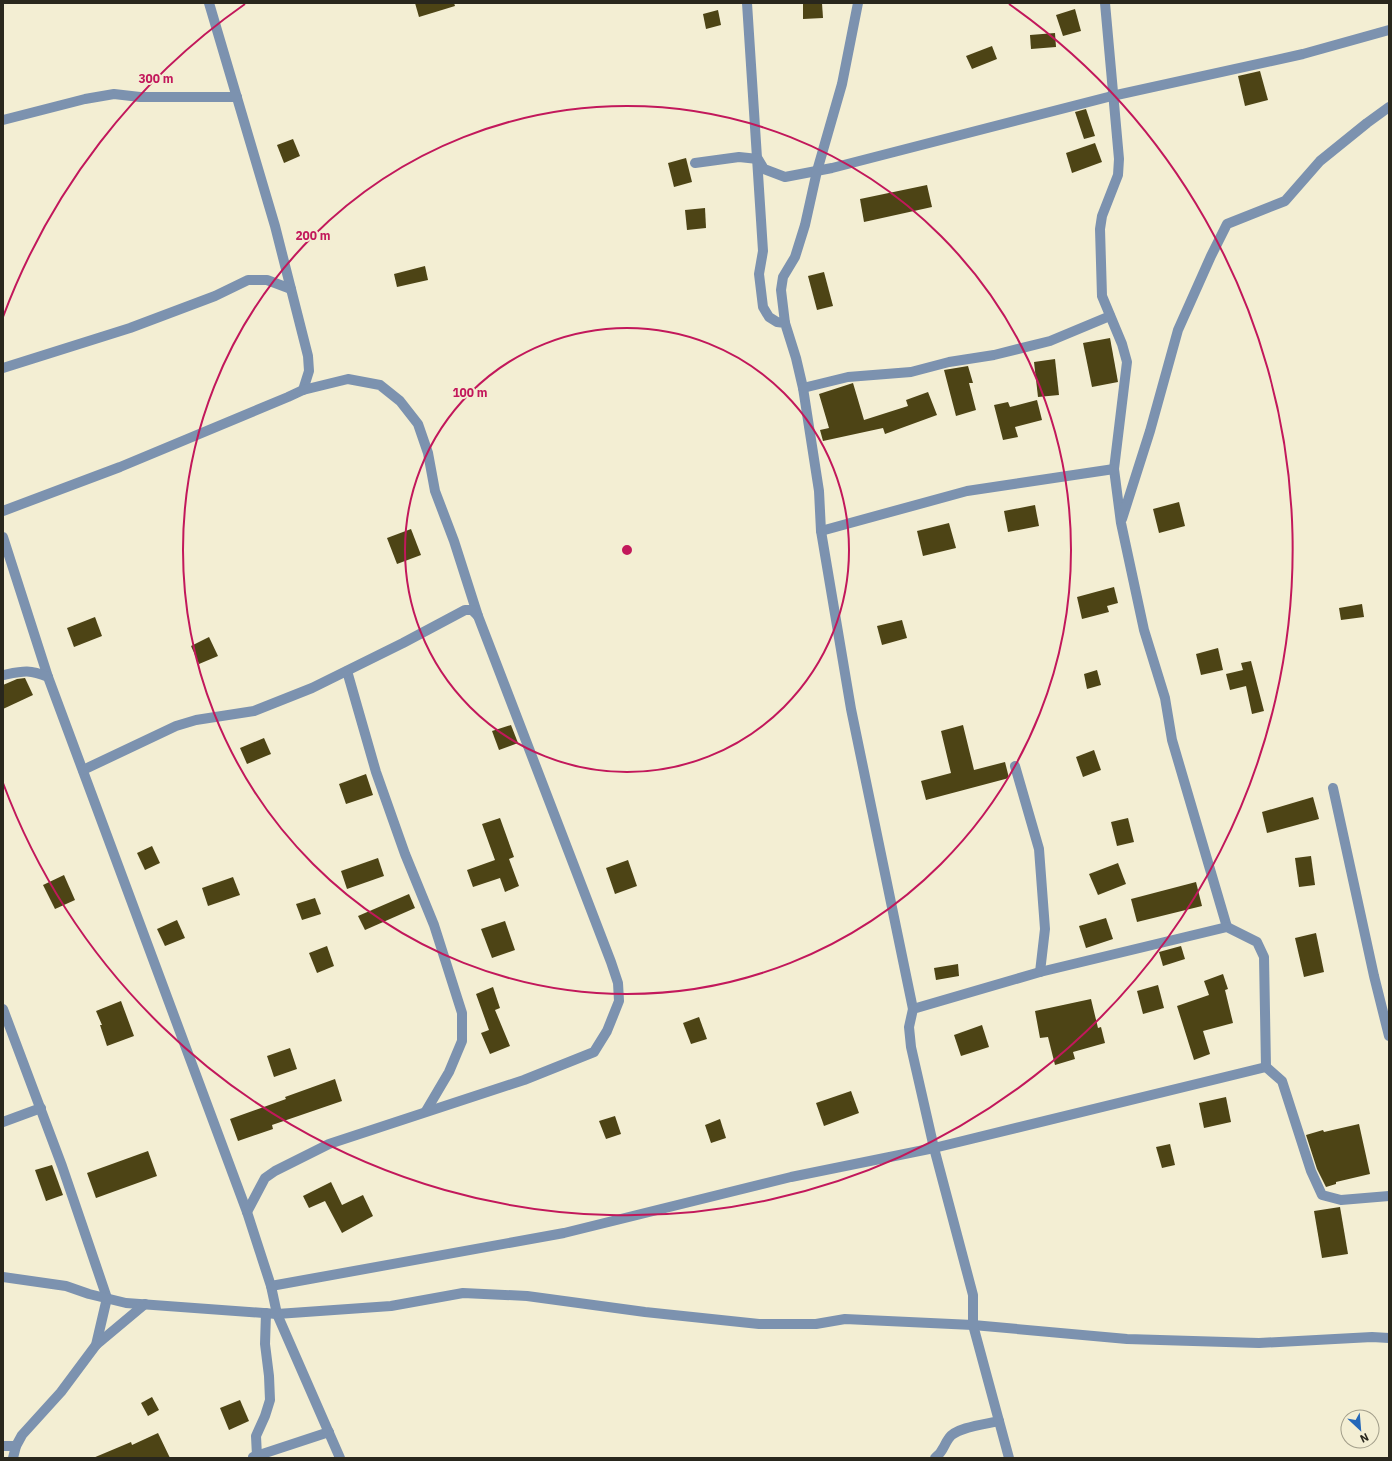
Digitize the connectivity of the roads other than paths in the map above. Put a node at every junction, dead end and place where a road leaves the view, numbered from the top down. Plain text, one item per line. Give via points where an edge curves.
1 (209, 3) edge
2 (747, 3) edge
3 (858, 3) edge
4 (1105, 3) edge
5 (1389, 30) edge
6 (1112, 96) junction
7 (237, 97) junction
8 (1389, 107) edge
9 (3, 120) edge
10 (758, 159) junction
11 (695, 163) dead end
12 (817, 171) junction
13 (291, 289) junction
14 (1110, 316) junction
15 (785, 323) junction
16 (3, 368) edge
17 (803, 388) junction
18 (303, 390) junction
19 (1114, 469) junction
20 (3, 510) edge
21 (1121, 523) junction
22 (821, 531) junction
23 (3, 537) edge
24 (478, 616) junction
25 (347, 671) junction
26 (3, 675) edge
27 (48, 677) junction
28 (1015, 766) dead end
29 (83, 770) junction
30 (1333, 788) dead end
31 (1227, 927) junction
32 (1040, 972) junction
33 (3, 1009) edge
34 (913, 1009) junction
35 (1389, 1036) edge
36 (1266, 1067) junction
37 (41, 1108) junction
38 (426, 1112) junction
39 (3, 1122) edge
40 (934, 1148) junction
41 (1389, 1196) edge
42 (247, 1212) junction
43 (3, 1277) edge
44 (271, 1286) junction
45 (107, 1298) junction
46 (145, 1304) junction
47 (266, 1313) junction
48 (277, 1314) junction
49 (973, 1325) junction
50 (1389, 1338) edge
51 (96, 1344) junction
52 (999, 1421) junction
53 (328, 1432) junction
54 (3, 1446) edge
55 (16, 1446) junction
56 (254, 1457) edge
57 (14, 1458) edge
58 (340, 1458) edge
59 (935, 1458) edge
60 (1009, 1458) edge

1 - 7 street
2 - 10 street
3 - 12 street via 842,84
4 - 6 street
5 - 6 street via 1303,54
6 - 12 street
6 - 14 street via 1119,159 1118,175 1102,216 1100,229 1102,296
7 - 9 street via 140,97 114,94
7 - 13 street
8 - 21 street via 1320,161 1286,201 1227,224 1178,330
10 - 11 street via 739,157
10 - 12 street via 764,170 785,177
10 - 15 street via 763,251 759,274 763,307 769,317
12 - 15 street via 803,231 794,257 783,277 781,290
13 - 16 street via 267,280 248,280 215,296 130,328
13 - 18 street via 308,356 309,371
14 - 17 street via 1050,340 994,354 911,372 848,378
14 - 19 street via 1127,362
15 - 17 street
17 - 22 street via 819,490
18 - 20 street via 120,467
18 - 24 street via 348,379 380,385 400,401 418,424 428,453 436,491
19 - 21 street
19 - 22 street via 967,491
21 - 31 street via 1144,630 1165,698 1172,740
22 - 34 street via 851,709
23 - 27 street
24 - 25 street via 472,610 465,610
24 - 38 street via 611,962 618,983 619,1001 607,1031 594,1052 524,1080
25 - 29 street via 254,711 196,720 176,726
25 - 38 street via 376,772 434,925 462,1013 462,1041 449,1072
26 - 27 street via 27,670
27 - 29 street
28 - 32 street via 1038,849 1045,929
29 - 42 street
30 - 35 street
31 - 32 street
31 - 36 street via 1256,942 1264,956
32 - 34 street
33 - 37 street
34 - 40 street via 909,1027 911,1047
36 - 40 street
36 - 41 street via 1282,1081 1311,1171 1322,1195 1341,1200
37 - 39 street
37 - 45 street
38 - 42 street via 328,1144 275,1171 266,1178
40 - 44 street via 791,1177 564,1234
40 - 49 street via 973,1295
42 - 44 street
43 - 45 street via 66,1286
44 - 48 street
45 - 46 street
45 - 51 street
46 - 47 street
46 - 51 street
47 - 48 street
47 - 56 street via 265,1344 270,1400 256,1436
48 - 49 street via 391,1306 463,1293 527,1296 759,1324 816,1324 845,1319
48 - 53 street
49 - 50 street via 1127,1339 1244,1342
49 - 52 street
51 - 55 street via 61,1392 22,1435
52 - 59 street via 961,1430 950,1436 942,1453
52 - 60 street
53 - 56 street
53 - 58 street
54 - 55 street
55 - 57 street

